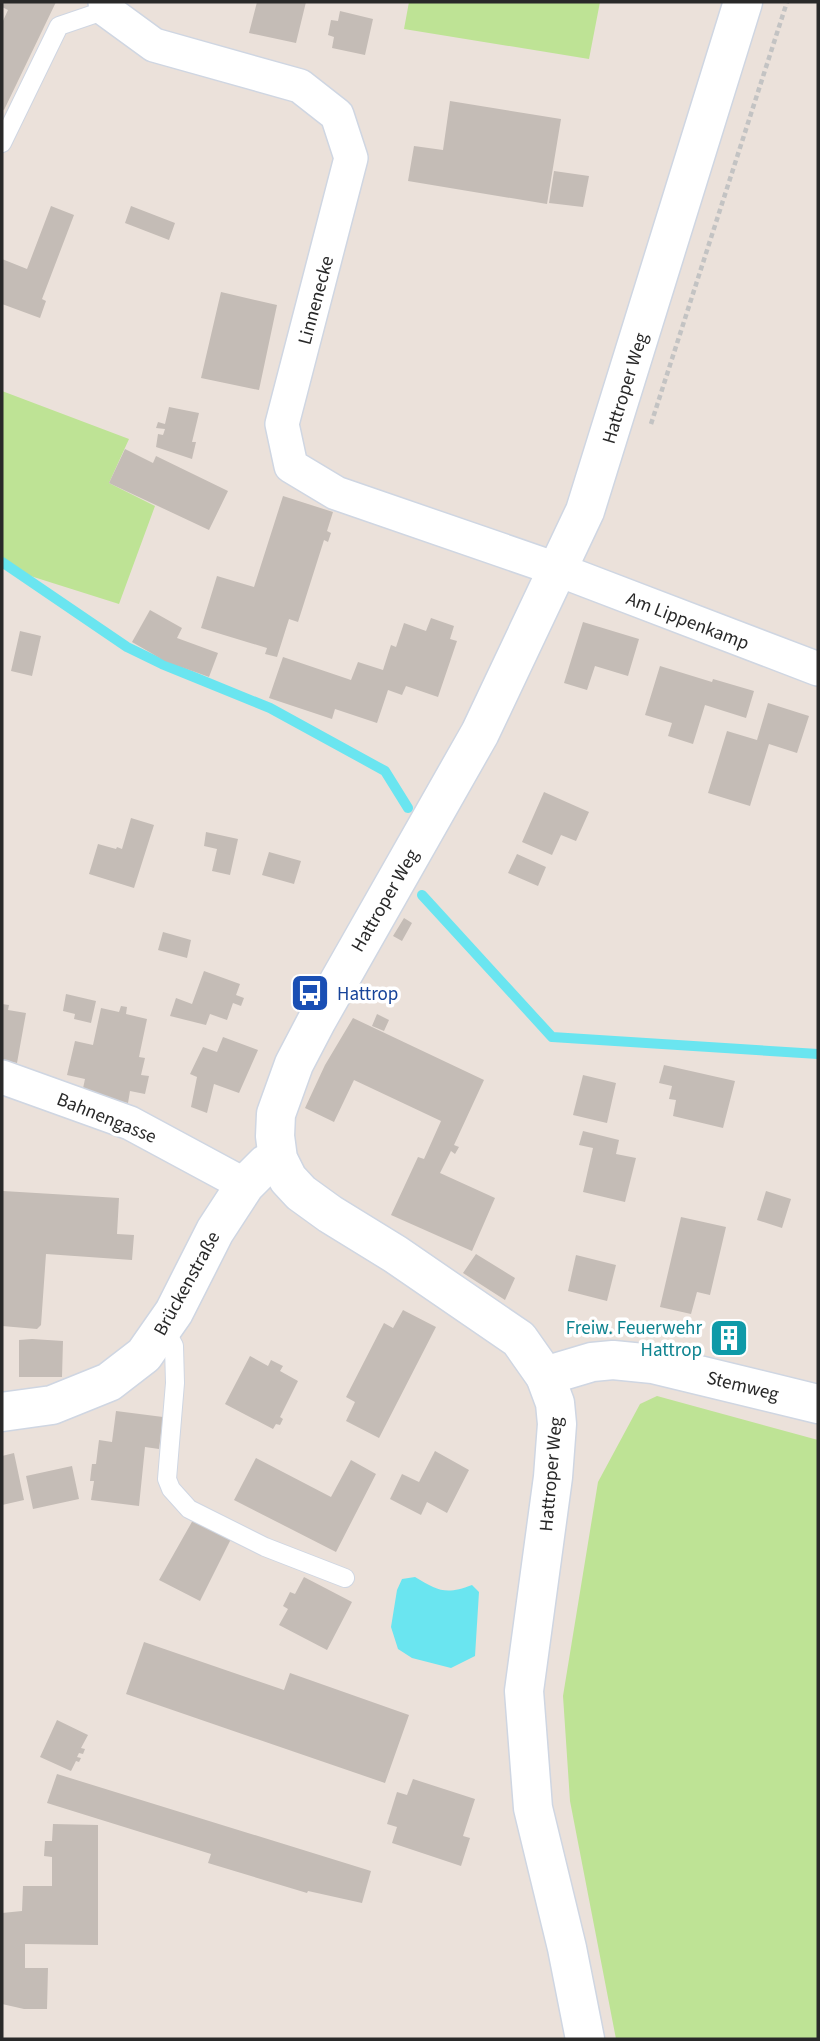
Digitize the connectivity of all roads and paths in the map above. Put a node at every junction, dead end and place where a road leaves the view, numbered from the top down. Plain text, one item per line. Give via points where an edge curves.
1 (743, 2) edge
2 (787, 2) edge
3 (105, 6) edge
4 (2, 144) edge
5 (648, 433) dead end
6 (559, 570) junction
7 (818, 670) edge
8 (2, 1077) edge
9 (278, 1158) junction
10 (245, 1185) junction
11 (164, 1326) junction
12 (545, 1376) junction
13 (818, 1404) edge
14 (2, 1412) edge
15 (345, 1577) dead end
16 (585, 2039) edge

1 - 6 main road, Hattroper Weg via 585,511
2 - 5 path
3 - 4 lane via 59,26
3 - 6 street, Linnenecke via 154,45 300,86 337,115 351,158 282,424 291,466 336,493
6 - 7 street, Am Lippenkamp
6 - 9 main road, Hattroper Weg via 480,733 294,1064 276,1114
8 - 10 street, Bahnengasse via 131,1123
9 - 10 main road, Brückenstraße
9 - 12 main road, Hattroper Weg via 301,1193 519,1339
10 - 11 main road, Brückenstraße
11 - 14 main road, Brückenstraße via 144,1355 109,1382 52,1405
11 - 15 lane via 174,1346 167,1479 171,1489 189,1509 265,1547
12 - 13 main road, Stemweg via 592,1362 640,1362
12 - 16 main road, Hattroper Weg via 557,1424 524,1691 533,1808

